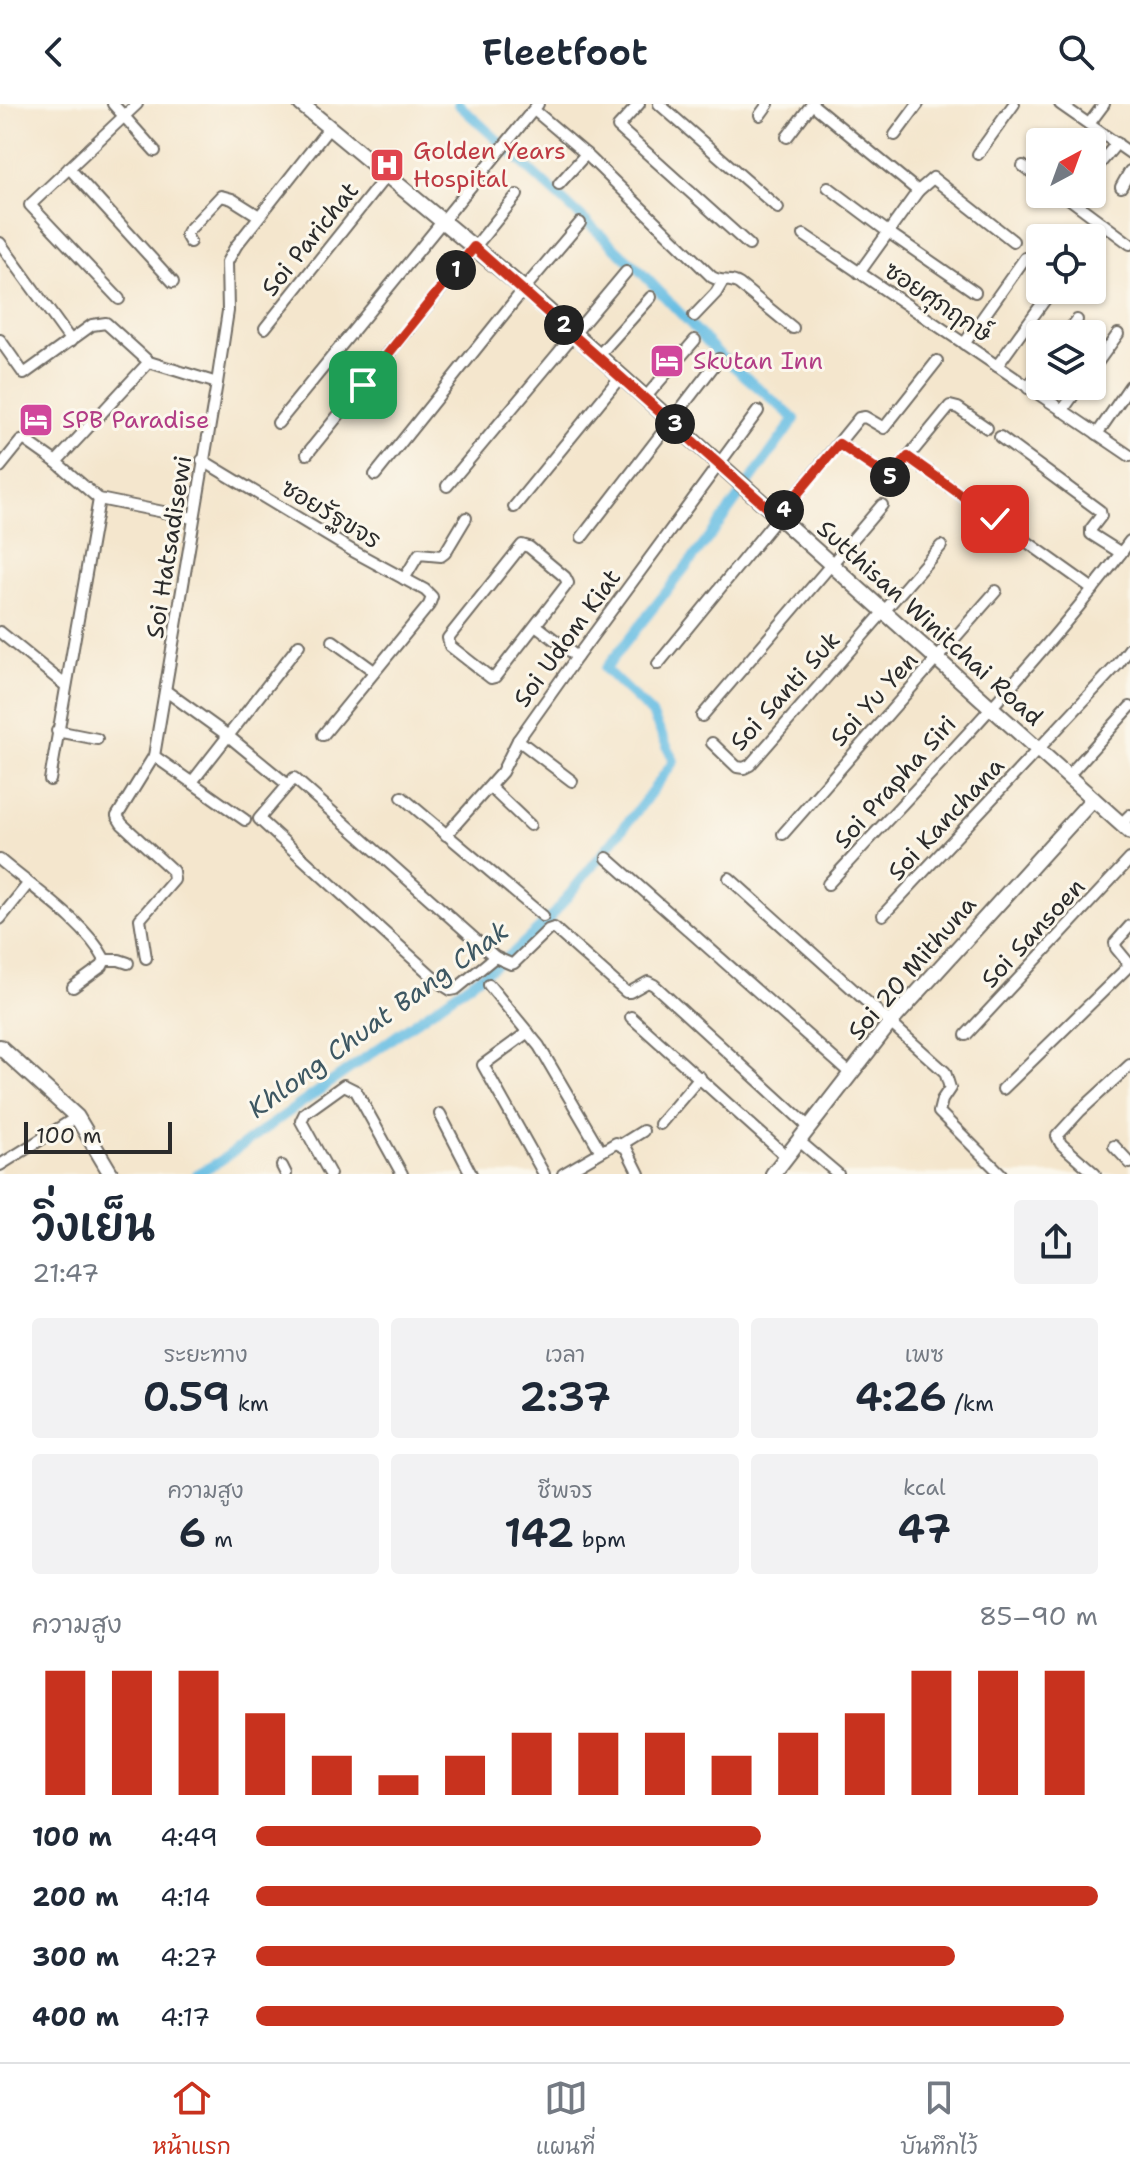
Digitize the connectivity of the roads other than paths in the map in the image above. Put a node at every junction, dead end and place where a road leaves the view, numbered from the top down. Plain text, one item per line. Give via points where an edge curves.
1 (113, 104) edge
2 (137, 104) edge
3 (301, 104) edge
4 (639, 104) edge
5 (659, 104) edge
6 (768, 104) edge
7 (812, 104) edge
8 (918, 104) edge
9 (1014, 104) edge
10 (1060, 104) edge
11 (1104, 104) edge
12 (536, 107) edge
13 (760, 115) dead end
14 (124, 117) junction
15 (1089, 124) junction
16 (329, 128) junction
17 (895, 135) dead end
18 (787, 137) dead end
19 (1117, 143) junction
20 (155, 151) dead end
21 (1130, 153) edge
22 (586, 154) junction
23 (978, 154) dead end
24 (1106, 156) edge
25 (1023, 166) dead end
26 (69, 168) junction
27 (1026, 168) edge
28 (1130, 171) edge
29 (386, 176) junction
30 (559, 184) dead end
31 (828, 187) dead end
32 (1121, 187) dead end
33 (918, 191) junction
34 (517, 195) dead end
35 (778, 208) dead end
36 (1084, 208) edge
37 (259, 216) junction
38 (442, 221) junction
39 (580, 223) dead end
40 (888, 232) junction
41 (804, 235) dead end
42 (1013, 241) dead end
43 (190, 242) dead end
44 (0, 243) edge
45 (1130, 244) edge
46 (749, 245) dead end
47 (474, 247) junction
48 (1025, 258) dead end
49 (626, 272) dead end
50 (859, 273) junction
51 (723, 281) junction
52 (173, 282) dead end
53 (524, 289) junction
54 (975, 292) dead end
55 (651, 297) dead end
56 (119, 299) dead end
57 (1042, 304) edge
58 (694, 316) dead end
59 (265, 328) dead end
60 (793, 328) dead end
61 (573, 333) junction
62 (1118, 334) dead end
63 (0, 340) edge
64 (695, 340) dead end
65 (71, 341) junction
66 (964, 344) junction
67 (1106, 351) edge
68 (598, 356) junction
69 (719, 359) dead end
70 (937, 361) dead end
71 (149, 362) junction
72 (997, 366) junction
73 (621, 376) junction
74 (217, 383) junction
75 (1130, 386) edge
76 (1026, 387) edge
77 (645, 398) junction
78 (1046, 400) edge
79 (1070, 400) edge
80 (758, 411) dead end
81 (1062, 411) junction
82 (671, 421) junction
83 (278, 423) dead end
84 (987, 428) dead end
85 (1097, 434) junction
86 (1000, 437) dead end
87 (839, 444) junction
88 (307, 454) dead end
89 (1130, 456) edge
90 (908, 457) junction
91 (202, 460) junction
92 (56, 462) junction
93 (719, 464) junction
94 (0, 467) edge
95 (375, 475) dead end
96 (447, 486) dead end
97 (99, 499) junction
98 (882, 505) dead end
99 (514, 507) dead end
100 (778, 517) junction
101 (193, 518) junction
102 (466, 518) dead end
103 (582, 537) dead end
104 (1130, 541) edge
105 (941, 546) dead end
106 (1121, 553) junction
107 (831, 564) junction
108 (404, 579) junction
109 (1093, 589) junction
110 (996, 591) dead end
111 (884, 611) junction
112 (537, 626) junction
113 (0, 632) edge
114 (333, 641) dead end
115 (299, 645) dead end
116 (1130, 648) edge
117 (577, 657) junction
118 (936, 658) junction
119 (658, 664) dead end
120 (374, 671) junction
121 (65, 685) junction
122 (166, 691) junction
123 (991, 707) junction
124 (1130, 707) edge
125 (702, 716) dead end
126 (57, 731) junction
127 (227, 735) junction
128 (323, 735) dead end
129 (97, 739) dead end
130 (518, 740) junction
131 (712, 743) dead end
132 (1039, 750) junction
133 (154, 756) junction
134 (1068, 776) junction
135 (50, 780) dead end
136 (572, 781) dead end
137 (192, 782) junction
138 (288, 785) junction
139 (490, 787) junction
140 (402, 797) dead end
141 (1093, 799) junction
142 (245, 820) dead end
143 (1127, 823) edge
144 (530, 825) dead end
145 (783, 834) dead end
146 (446, 835) junction
147 (607, 858) dead end
148 (1130, 859) edge
149 (0, 860) edge
150 (729, 878) dead end
151 (28, 884) junction
152 (828, 884) dead end
153 (883, 915) dead end
154 (543, 916) dead end
155 (0, 919) edge
156 (1130, 926) edge
157 (146, 958) dead end
158 (497, 958) junction
159 (105, 960) junction
160 (128, 963) dead end
161 (1130, 965) edge
162 (489, 985) dead end
163 (73, 987) dead end
164 (631, 1017) dead end
165 (890, 1023) junction
166 (528, 1032) junction
167 (966, 1035) dead end
168 (0, 1047) edge
169 (1130, 1065) edge
170 (851, 1074) junction
171 (700, 1077) junction
172 (1003, 1089) dead end
173 (440, 1114) dead end
174 (77, 1117) junction
175 (660, 1124) dead end
176 (809, 1127) junction
177 (643, 1131) dead end
178 (798, 1140) junction
179 (622, 1144) junction
180 (1114, 1146) dead end
181 (600, 1150) junction
182 (786, 1156) junction
183 (1130, 1163) edge
184 (0, 1165) edge
185 (111, 1174) edge
186 (330, 1174) edge
187 (402, 1174) edge
188 (471, 1174) edge
189 (544, 1174) edge
190 (564, 1174) edge
191 (639, 1174) edge
192 (773, 1174) edge
193 (838, 1174) edge
194 (1001, 1174) edge
195 (1095, 1174) edge

1 - 14 street
2 - 14 street
3 - 16 street, Sutthisan Winitchai Road
4 - 46 street via 618,127
5 - 35 street
6 - 13 street
7 - 18 street
7 - 33 street
8 - 17 street
9 - 23 street
10 - 15 street
11 - 15 street
12 - 22 street
12 - 38 street
14 - 20 street
14 - 26 street
15 - 19 street
16 - 29 street, Sutthisan Winitchai Road
16 - 37 street, Soi Hatsadisewi
19 - 21 street
19 - 24 street
22 - 30 street
22 - 51 street via 712,277
25 - 27 street
26 - 52 street
26 - 56 street via 31,208
28 - 32 street
29 - 38 street, Sutthisan Winitchai Road
29 - 59 street, Soi Parichat
31 - 40 street
33 - 40 street
33 - 42 street via 930,179 938,181
34 - 47 street
36 - 45 street
37 - 43 street via 221,196 188,231
37 - 74 street, Soi Hatsadisewi via 227,262 228,311
38 - 47 street, Sutthisan Winitchai Road
38 - 83 street
39 - 53 street
40 - 50 street
40 - 54 street
41 - 50 street, ซอยศุภฤกษ์
44 - 65 street
47 - 53 street, Sutthisan Winitchai Road
47 - 88 street
48 - 66 street
49 - 61 street
50 - 66 street, ซอยศุภฤกษ์
51 - 58 street
51 - 60 street via 739,284
53 - 61 street, Sutthisan Winitchai Road
53 - 95 street
55 - 68 street
57 - 72 street
61 - 68 street, Sutthisan Winitchai Road
61 - 96 street
62 - 67 street
63 - 65 street via 24,374
64 - 77 street
65 - 71 street via 92,325 106,323
66 - 72 street, ซอยศุภฤกษ์
68 - 73 street, Sutthisan Winitchai Road
69 - 82 street
70 - 87 street via 884,428 862,416
71 - 74 street
71 - 92 street
72 - 76 street, ซอยศุภฤกษ์
73 - 77 street, Sutthisan Winitchai Road
73 - 99 street
74 - 91 street, Soi Hatsadisewi
75 - 85 street
77 - 82 street, Sutthisan Winitchai Road
78 - 81 street, ซอยศุภฤกษ์
79 - 81 street
80 - 93 street, Soi Udom Kiat
81 - 85 street, ซอยศุภฤกษ์
82 - 93 street, Sutthisan Winitchai Road
82 - 103 street
84 - 90 street via 950,406
85 - 89 street, ซอยศุภฤกษ์
86 - 106 street via 1097,508 1101,516 1091,534
87 - 90 street via 888,477
87 - 100 street
90 - 109 street
91 - 101 street, Soi Hatsadisewi
91 - 108 street, ซอยรัฐขจร
92 - 94 street via 25,440
92 - 97 street
93 - 100 street, Sutthisan Winitchai Road
93 - 117 street, Soi Udom Kiat
97 - 101 street
97 - 121 street
98 - 107 street
100 - 107 street, Sutthisan Winitchai Road
100 - 119 street
101 - 122 street, Soi Hatsadisewi
102 - 108 street via 445,553 419,554
104 - 106 street, Soi Prapha Siri
105 - 111 street
106 - 109 street, Soi Prapha Siri
107 - 111 street, Sutthisan Winitchai Road
107 - 125 street
108 - 120 street, ซอยรัฐขจร via 430,594 429,605
109 - 123 street, Soi Prapha Siri
110 - 118 street, Soi Yu Yen
111 - 118 street, Sutthisan Winitchai Road
111 - 131 street, Soi Santi Suk via 750,765 737,767
112 - 112 street via 493,678 448,642 522,545 568,583
112 - 117 street
113 - 121 street
114 - 120 street
115 - 127 street
116 - 132 street, Soi Kanchana
117 - 130 street, Soi Udom Kiat
118 - 123 street, Sutthisan Winitchai Road
118 - 145 street, Soi Yu Yen
120 - 128 street
121 - 126 street
122 - 127 street
122 - 133 street, Soi Hatsadisewi
123 - 132 street, Sutthisan Winitchai Road
123 - 152 street, Soi Prapha Siri
124 - 134 street
126 - 129 street
126 - 135 street
127 - 137 street
127 - 138 street
130 - 136 street
130 - 139 street, Soi Udom Kiat
132 - 134 street, Sutthisan Winitchai Road
132 - 153 street, Soi Kanchana
133 - 137 street
133 - 157 street, Soi Hatsadisewi via 117,816 173,871 174,880 140,919
134 - 141 street, Sutthisan Winitchai Road
137 - 142 street
138 - 158 street via 294,778
138 - 158 street via 259,819 446,987 456,989
139 - 144 street
139 - 146 street, Soi Udom Kiat
140 - 146 street
141 - 143 street, Sutthisan Winitchai Road
141 - 165 street, Soi 20 Mithuna
146 - 154 street
147 - 170 street
148 - 167 street, Soi Sansoen
149 - 151 street
150 - 165 street
151 - 155 street
151 - 159 street via 76,925
156 - 161 street via 1115,943
158 - 176 street via 511,964 519,960 554,928 626,992 648,982 654,985
159 - 160 street
159 - 163 street
161 - 172 street
162 - 166 street
164 - 171 street
165 - 170 street, Soi 20 Mithuna
165 - 194 street via 945,1072 950,1088 939,1112
166 - 181 street
166 - 189 street via 483,1065
168 - 174 street
169 - 195 street via 1057,1136
170 - 176 street, Soi 20 Mithuna
171 - 175 street
171 - 182 street
173 - 188 street
174 - 184 street
174 - 185 street
176 - 178 street, Soi 20 Mithuna
177 - 179 street
178 - 182 street, Soi 20 Mithuna
178 - 193 street
179 - 181 street
179 - 191 street
180 - 183 street
181 - 190 street
182 - 192 street, Soi 20 Mithuna
186 - 187 street via 301,1121 344,1085 356,1091

